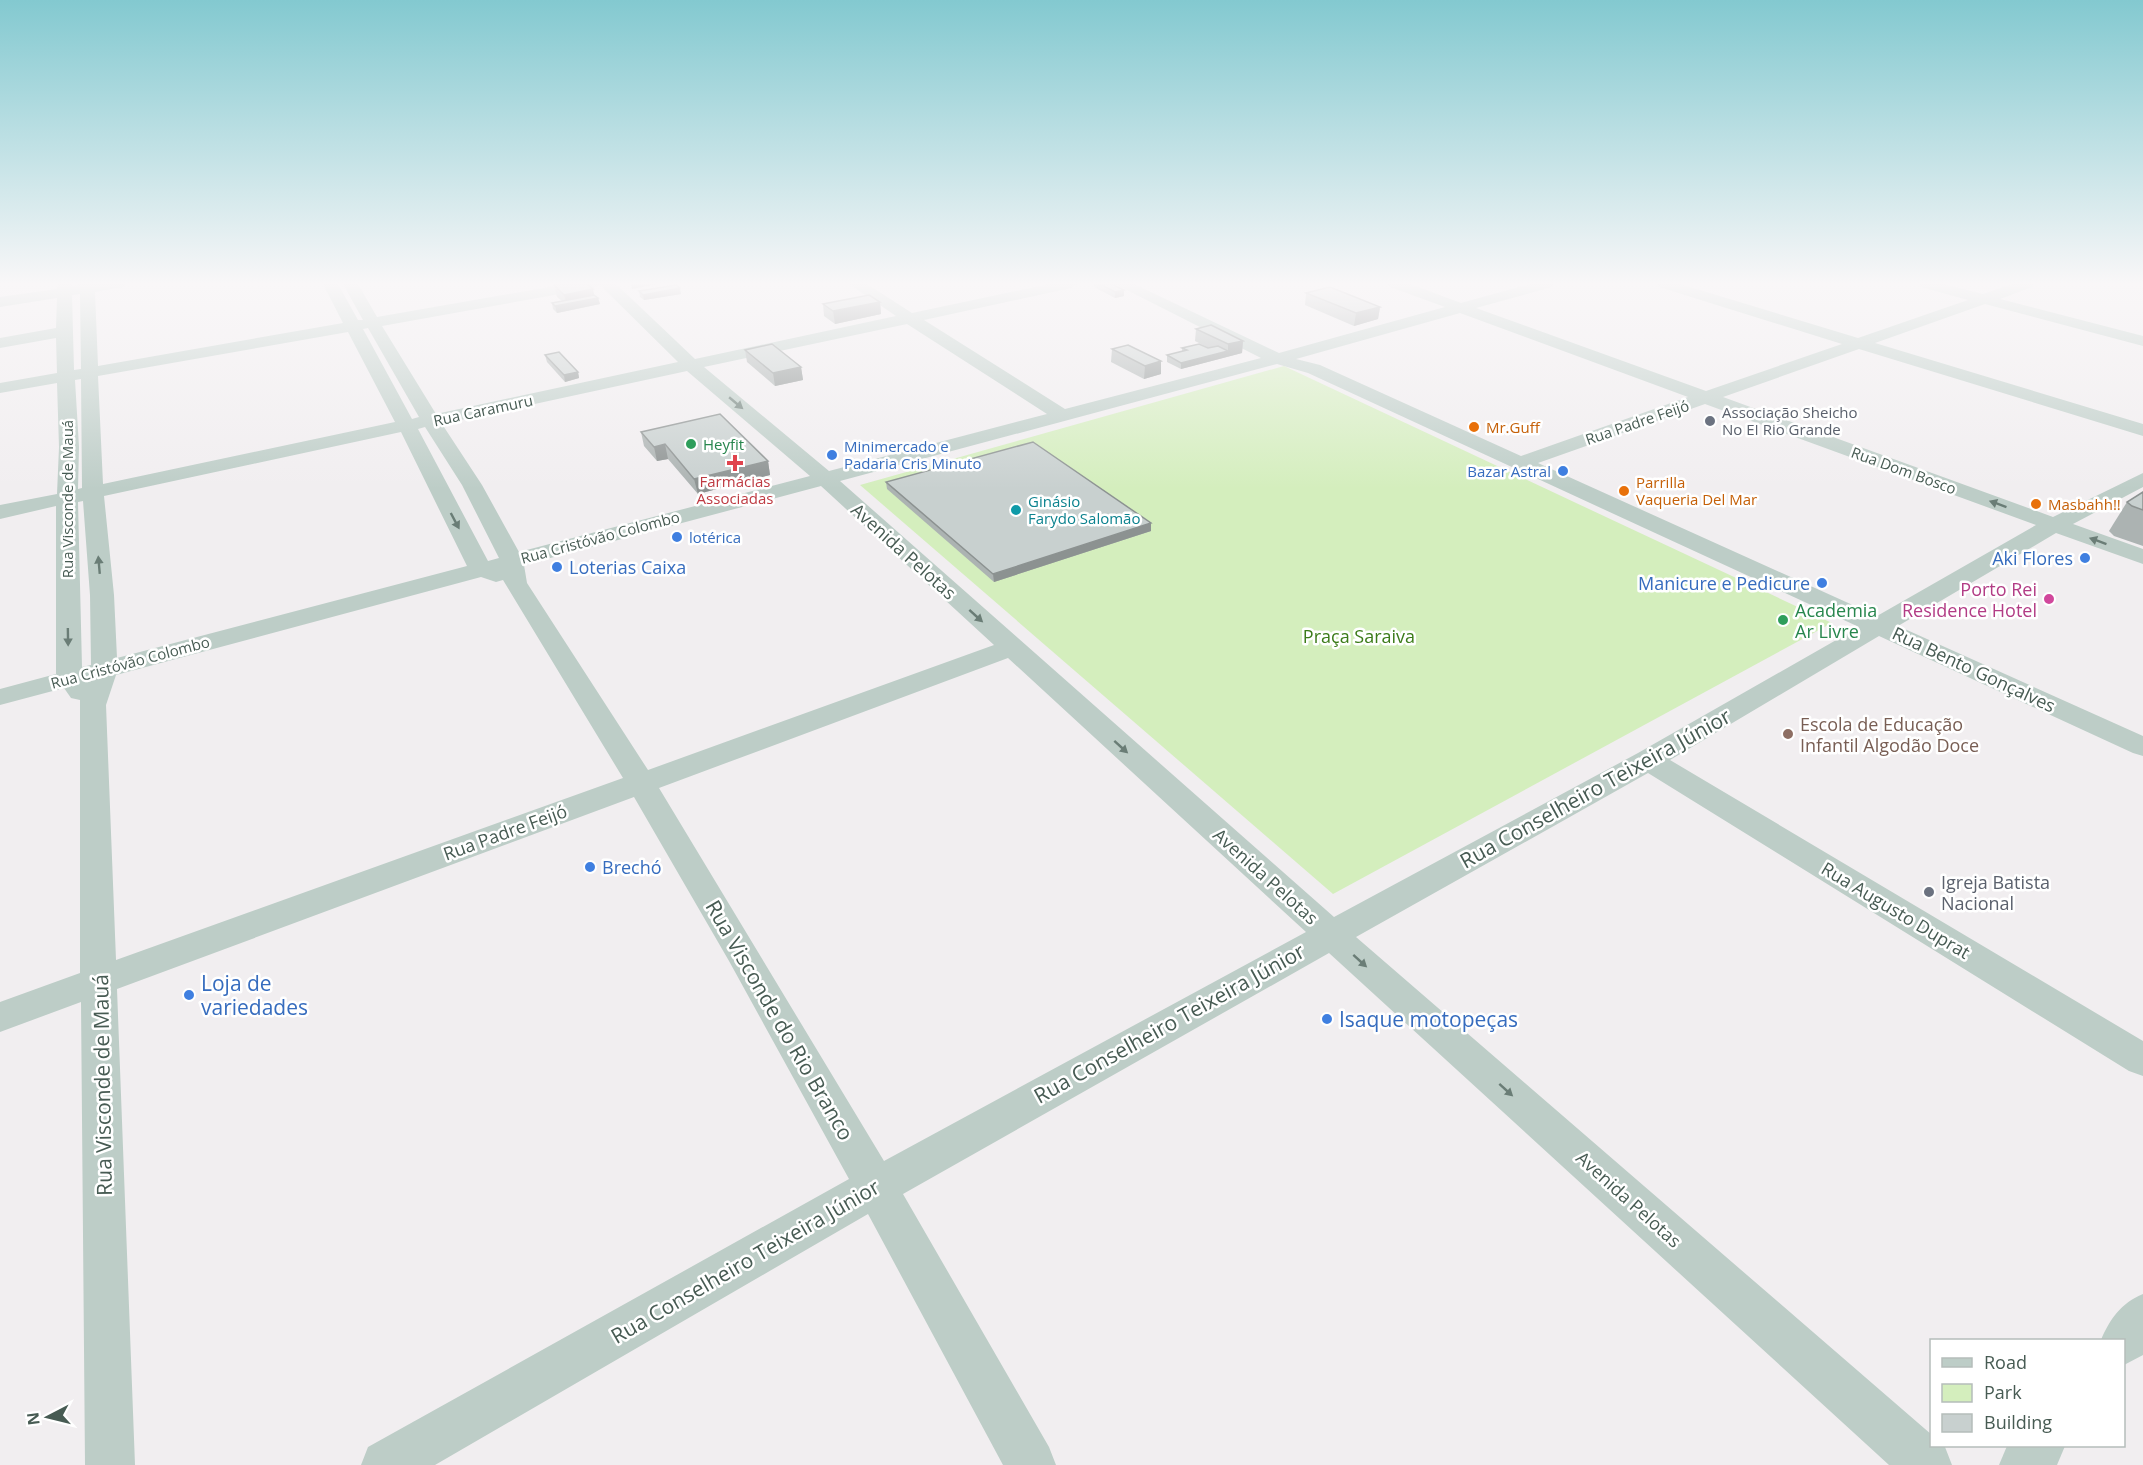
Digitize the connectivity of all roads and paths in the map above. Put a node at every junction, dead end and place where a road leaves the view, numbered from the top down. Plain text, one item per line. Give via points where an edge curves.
1 (64, 352) edge
2 (89, 352) edge
3 (205, 352) edge
4 (366, 352) edge
5 (386, 352) edge
6 (388, 352) edge
7 (678, 352) edge
8 (750, 352) edge
9 (962, 352) edge
10 (989, 352) edge
11 (1278, 352) edge
12 (1279, 352) edge
13 (1299, 352) edge
14 (1581, 352) edge
15 (1829, 352) edge
16 (1891, 352) edge
17 (368, 355) junction
18 (1286, 356) junction
19 (691, 365) junction
20 (91, 372) junction
21 (65, 377) junction
22 (0, 388) edge
23 (413, 393) junction
24 (390, 398) junction
25 (1706, 398) junction
26 (1083, 409) junction
27 (1061, 415) junction
28 (432, 421) junction
29 (406, 426) junction
30 (2143, 430) edge
31 (93, 442) junction
32 (69, 447) junction
33 (451, 450) junction
34 (423, 456) junction
35 (1519, 463) junction
36 (824, 478) junction
37 (2143, 479) edge
38 (472, 485) junction
39 (93, 492) junction
40 (440, 492) junction
41 (67, 498) junction
42 (0, 512) edge
43 (2053, 525) junction
44 (2143, 557) edge
45 (480, 568) junction
46 (513, 572) junction
47 (102, 595) junction
48 (68, 604) junction
49 (1881, 626) junction
50 (1011, 648) junction
51 (104, 669) junction
52 (81, 692) junction
53 (0, 697) edge
54 (2143, 747) edge
55 (1648, 760) junction
56 (641, 783) junction
57 (1330, 934) junction
58 (100, 982) junction
59 (0, 1017) edge
60 (2143, 1060) edge
61 (877, 1186) junction
62 (2143, 1317) edge
63 (2125, 1340) edge
64 (2039, 1447) edge
65 (110, 1465) edge
66 (386, 1465) edge
67 (1030, 1465) edge
68 (1927, 1465) edge
69 (2024, 1465) edge

1 - 21 street, Rua Visconde de Mauá
2 - 20 street, Rua Visconde de Mauá
3 - 20 street
4 - 17 street, Rua Visconde do Rio Branco
5 - 17 street
6 - 23 street, Rua Visconde do Rio Branco
7 - 19 street, Avenida Pelotas
8 - 19 street, Rua Caramuru
9 - 27 street
10 - 26 street
11 - 18 street, Rua Bento Gonçalves
12 - 18 street, Rua Bento Gonçalves
13 - 18 street, Rua Cristóvão Colombo
14 - 25 street, Rua Dom Bosco
15 - 25 street, Rua Padre Feijó
16 - 30 street
17 - 24 street, Rua Visconde do Rio Branco
18 - 26 street, Rua Cristóvão Colombo
18 - 35 street, Rua Bento Gonçalves
19 - 28 street, Rua Caramuru
19 -> 36 street, Avenida Pelotas
20 - 21 street
20 - 31 street, Rua Visconde de Mauá
21 - 22 street
21 - 32 street, Rua Visconde de Mauá
23 - 24 street
23 - 28 street, Rua Visconde do Rio Branco
24 - 29 street, Rua Visconde do Rio Branco
25 - 35 street, Rua Padre Feijó
43 -> 25 street, Rua Dom Bosco
26 - 27 street, Rua Cristóvão Colombo
27 - 36 street, Rua Cristóvão Colombo
28 - 29 street, Rua Caramuru
28 - 33 street, Rua Visconde do Rio Branco
29 - 34 street, Rua Visconde do Rio Branco
29 - 39 street, Rua Caramuru
31 - 32 street
31 - 39 street, Rua Visconde de Mauá
32 - 41 street, Rua Visconde de Mauá
33 - 34 street
33 - 38 street, Rua Visconde do Rio Branco
34 - 40 street, Rua Visconde do Rio Branco
35 - 49 street, Rua Bento Gonçalves
36 - 46 street, Rua Cristóvão Colombo
36 -> 50 street, Avenida Pelotas
37 - 43 street, Rua Conselheiro Teixeira Júnior
38 - 40 street
38 - 46 street, Rua Visconde do Rio Branco
39 - 41 street, Rua Caramuru
47 -> 39 street, Rua Visconde de Mauá
40 -> 45 street, Rua Visconde do Rio Branco
41 - 42 street, Rua Caramuru
41 - 48 street, Rua Visconde de Mauá
44 -> 43 street, Rua Dom Bosco
43 - 49 street, Rua Conselheiro Teixeira Júnior
45 - 46 street, Rua Cristóvão Colombo
45 - 51 street, Rua Cristóvão Colombo
46 - 56 street, Rua Visconde do Rio Branco
47 - 48 street
47 - 51 street, Rua Visconde de Mauá
48 -> 52 street, Rua Visconde de Mauá
49 - 54 street, Rua Bento Gonçalves
49 - 55 street, Rua Conselheiro Teixeira Júnior
50 - 56 street, Rua Padre Feijó
50 -> 57 street, Avenida Pelotas
51 - 52 street, Rua Cristóvão Colombo
51 - 52 street, Rua Visconde de Mauá
52 - 53 street, Rua Cristóvão Colombo
52 - 58 street, Rua Visconde de Mauá
55 - 57 street, Rua Conselheiro Teixeira Júnior
55 - 60 street, Rua Augusto Duprat
56 - 58 street, Rua Padre Feijó
56 - 61 street, Rua Visconde do Rio Branco
57 - 61 street, Rua Conselheiro Teixeira Júnior
57 -> 68 street, Avenida Pelotas
58 - 59 street, Rua Padre Feijó
58 - 65 street, Rua Visconde de Mauá
61 - 66 street, Rua Conselheiro Teixeira Júnior
61 - 67 street, Rua Visconde do Rio Branco
62 - 63 street
64 - 69 street

